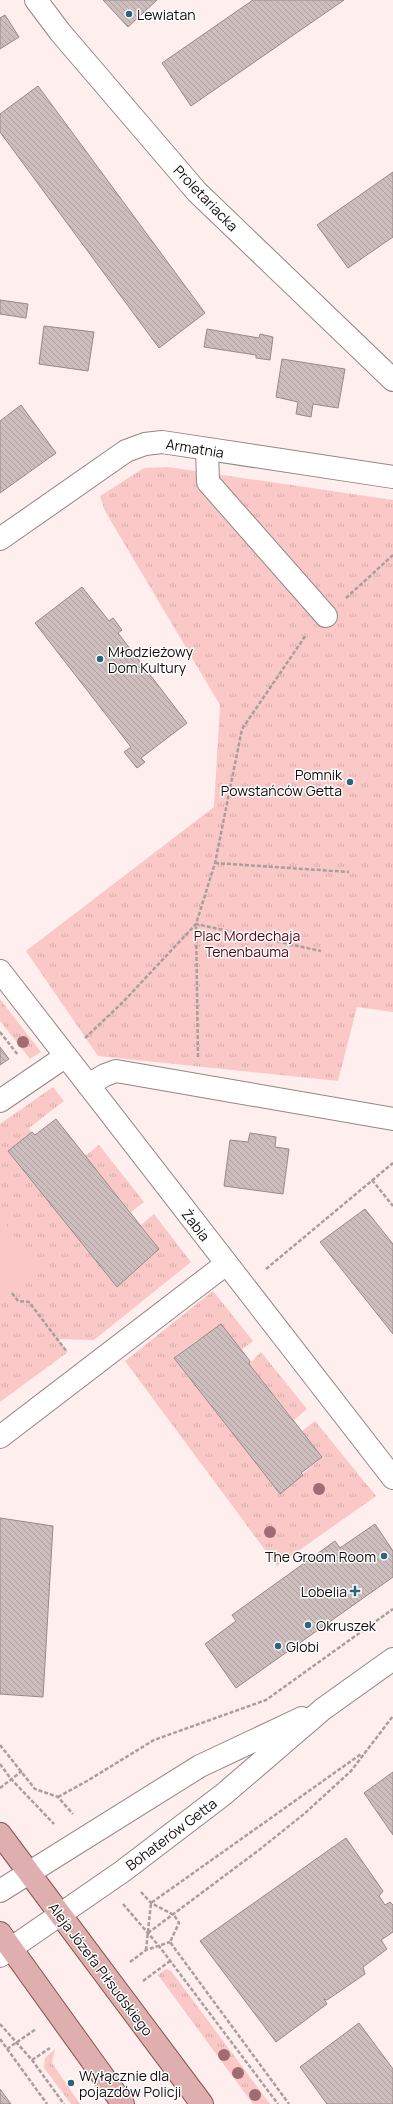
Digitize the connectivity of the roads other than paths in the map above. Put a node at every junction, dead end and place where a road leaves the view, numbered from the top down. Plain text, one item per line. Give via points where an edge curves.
1 (36, 0) edge
2 (393, 380) edge
3 (207, 450) junction
4 (393, 477) edge
5 (0, 539) edge
6 (326, 616) road end
7 (0, 971) edge
8 (66, 1056) junction
9 (88, 1085) junction
10 (0, 1101) edge
11 (393, 1119) edge
12 (226, 1264) junction
13 (0, 1437) edge
14 (393, 1478) edge
15 (393, 1659) edge
16 (323, 1709) junction
17 (0, 1834) edge
18 (30, 1873) junction
19 (0, 1891) edge
20 (60, 1914) junction
21 (4, 1946) edge
22 (123, 2104) edge
23 (202, 2104) edge

1 - 2 street, Proletariacka via 60,32 197,192
3 - 4 street, Armatnia
3 - 5 street, Armatnia via 162,442 145,444 126,451
3 - 6 street via 208,482
7 - 8 street, Żabia
8 - 9 street, Żabia
8 - 10 street
9 - 11 street via 116,1070
9 - 12 street, Żabia
12 - 13 street
12 - 14 street, Żabia
15 - 16 street, Bohaterów Getta
16 - 18 street, Bohaterów Getta via 200,1766
16 - 20 street, Bohaterów Getta via 224,1794 123,1871
17 - 18 main road, Aleja Józefa Piłsudskiego
18 - 19 street, Bohaterów Getta
18 - 20 main road, Aleja Józefa Piłsudskiego
20 - 21 street, Bohaterów Getta
20 - 23 main road, Aleja Józefa Piłsudskiego
21 - 22 main road

